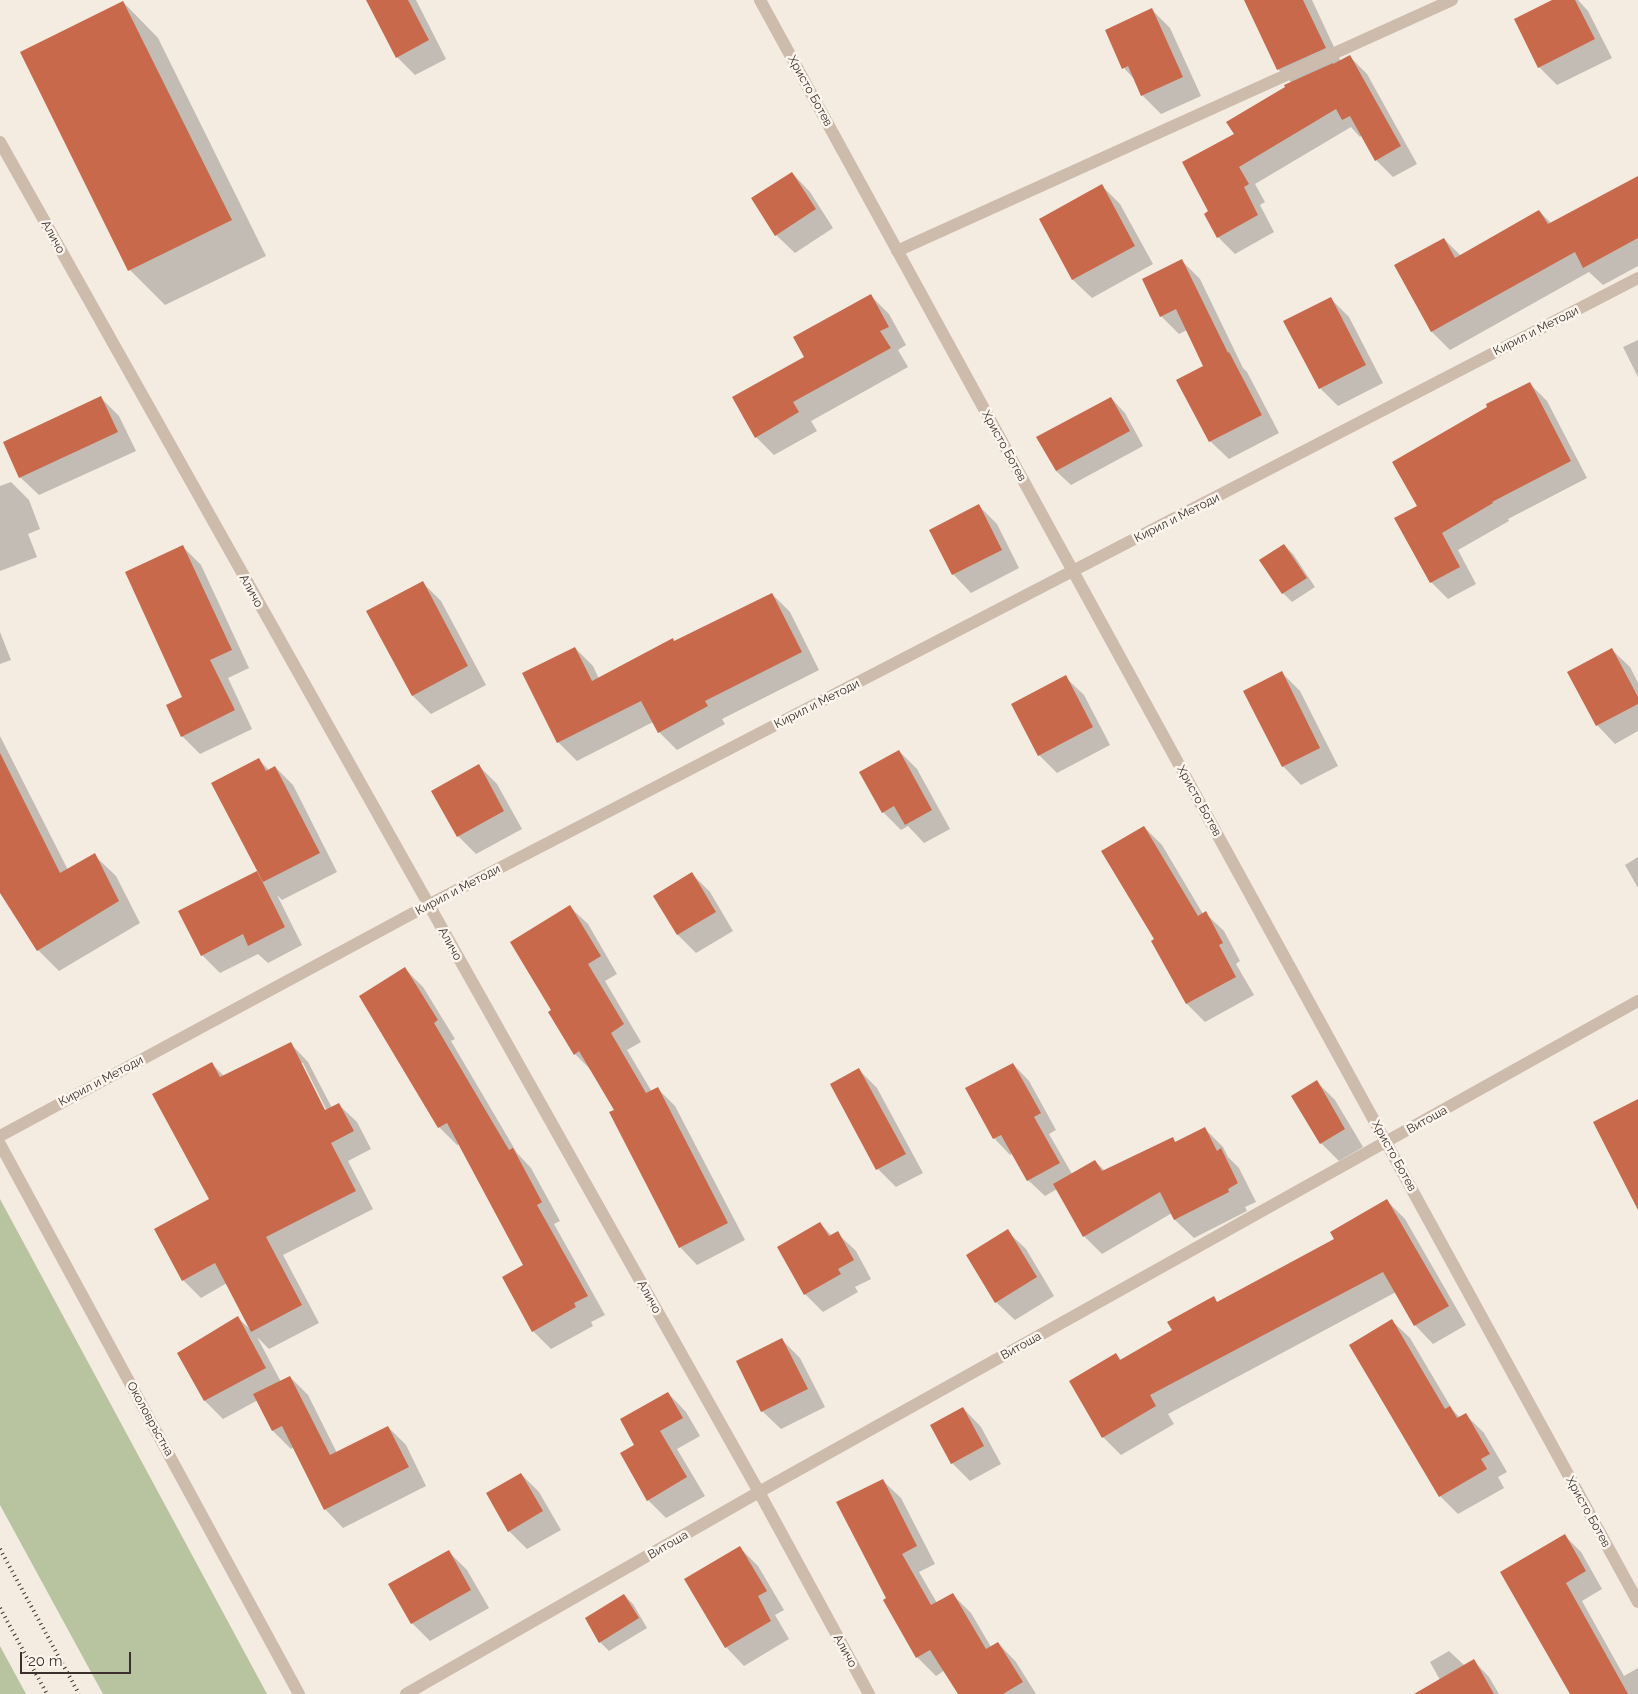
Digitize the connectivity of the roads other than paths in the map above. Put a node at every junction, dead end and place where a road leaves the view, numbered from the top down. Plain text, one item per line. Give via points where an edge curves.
1 (760, 0) edge
2 (1452, 0) edge
3 (0, 142) edge
4 (897, 251) junction
5 (1638, 278) edge
6 (1073, 572) junction
7 (428, 905) junction
8 (1638, 1002) edge
9 (0, 1136) edge
10 (1387, 1142) junction
11 (0, 1144) edge
12 (759, 1492) junction
13 (1638, 1602) edge
14 (299, 1694) edge
15 (406, 1694) edge
16 (869, 1694) edge

1 - 4 street, Христо Ботев
2 - 4 street
3 - 7 street, Аличо
4 - 6 street, Христо Ботев
5 - 6 street, Кирил и Методи
6 - 7 street, Кирил и Методи
6 - 10 street, Христо Ботев
7 - 9 street, Кирил и Методи
7 - 12 street, Аличо
8 - 10 street, Витоша
10 - 12 street, Витоша
10 - 13 street, Христо Ботев
11 - 14 street, Околовръстна
12 - 15 street, Витоша
12 - 16 street, Аличо

